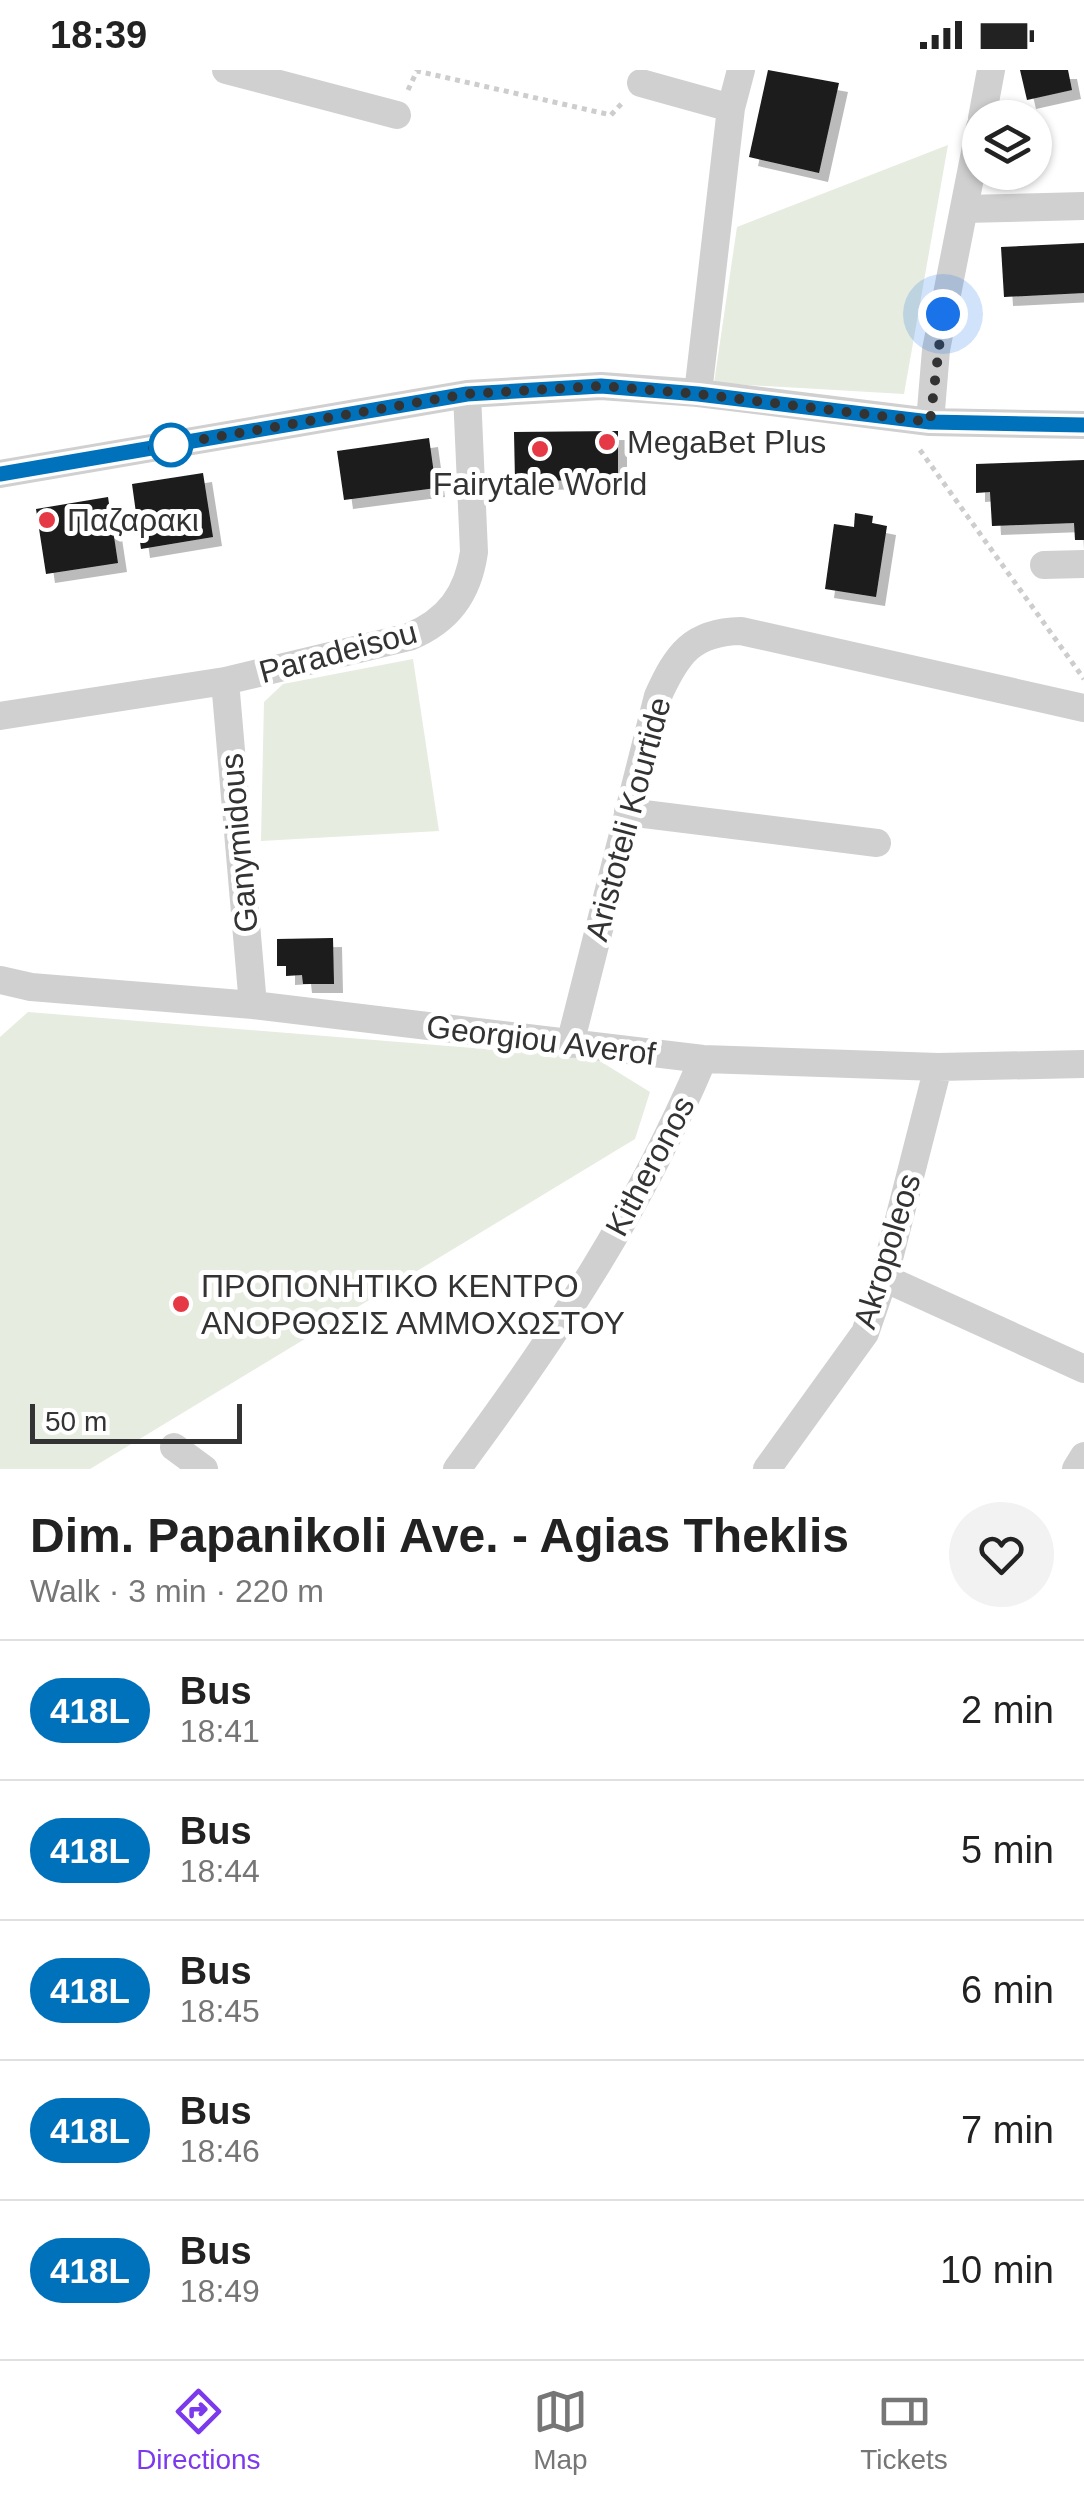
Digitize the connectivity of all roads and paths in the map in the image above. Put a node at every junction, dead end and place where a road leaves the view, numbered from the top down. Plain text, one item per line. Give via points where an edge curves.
1 (226, 70) edge
2 (741, 70) edge
3 (991, 70) edge
4 (641, 83) joint
5 (985, 100) edge
6 (732, 108) junction
7 (397, 115) joint
8 (968, 190) edge
9 (1084, 206) edge
10 (964, 209) junction
11 (467, 394) junction
12 (698, 394) junction
13 (897, 418) junction
14 (930, 422) junction
15 (1084, 424) edge
16 (0, 474) edge
17 (1084, 564) edge
18 (1044, 565) dead end
19 (1084, 679) edge
20 (225, 682) junction
21 (1084, 708) edge
22 (0, 716) edge
23 (628, 812) junction
24 (877, 843) dead end
25 (0, 980) edge
26 (253, 1005) junction
27 (570, 1044) junction
28 (703, 1058) junction
29 (1084, 1064) edge
30 (938, 1066) junction
31 (884, 1278) junction
32 (1084, 1370) edge
33 (174, 1447) dead end
34 (1084, 1456) edge
35 (204, 1469) edge
36 (457, 1469) edge
37 (768, 1469) edge
38 (1076, 1469) edge

1 - 7 street
2 - 6 street
3 - 5 street
4 - 6 street
4 - 7 path via 612,116 417,71
6 - 12 street
8 - 10 street
9 - 10 street
10 - 14 street via 936,350
11 - 12 street via 601,386
11 - 16 street
11 - 20 street, Paradeisou via 474,552 454,607 409,637
12 - 13 street
13 - 14 street
13 - 19 path
14 - 15 street
17 - 18 street
20 - 22 street, Paradeisou
20 - 26 street, Ganymidous
21 - 23 street, Aristoteli Kourtide via 741,631 717,632 688,646 670,670
23 - 24 street
23 - 27 street, Aristoteli Kourtide
25 - 26 street, Georgiou Averof
26 - 27 street, Georgiou Averof
27 - 28 street, Georgiou Averof
28 - 30 street, Georgiou Averof
28 - 36 street, Kitheronos via 644,1188 537,1361
29 - 30 street, Georgiou Averof
30 - 31 street, Akropoleos
31 - 32 street
31 - 37 street, Akropoleos via 865,1333
33 - 35 street
34 - 38 street

